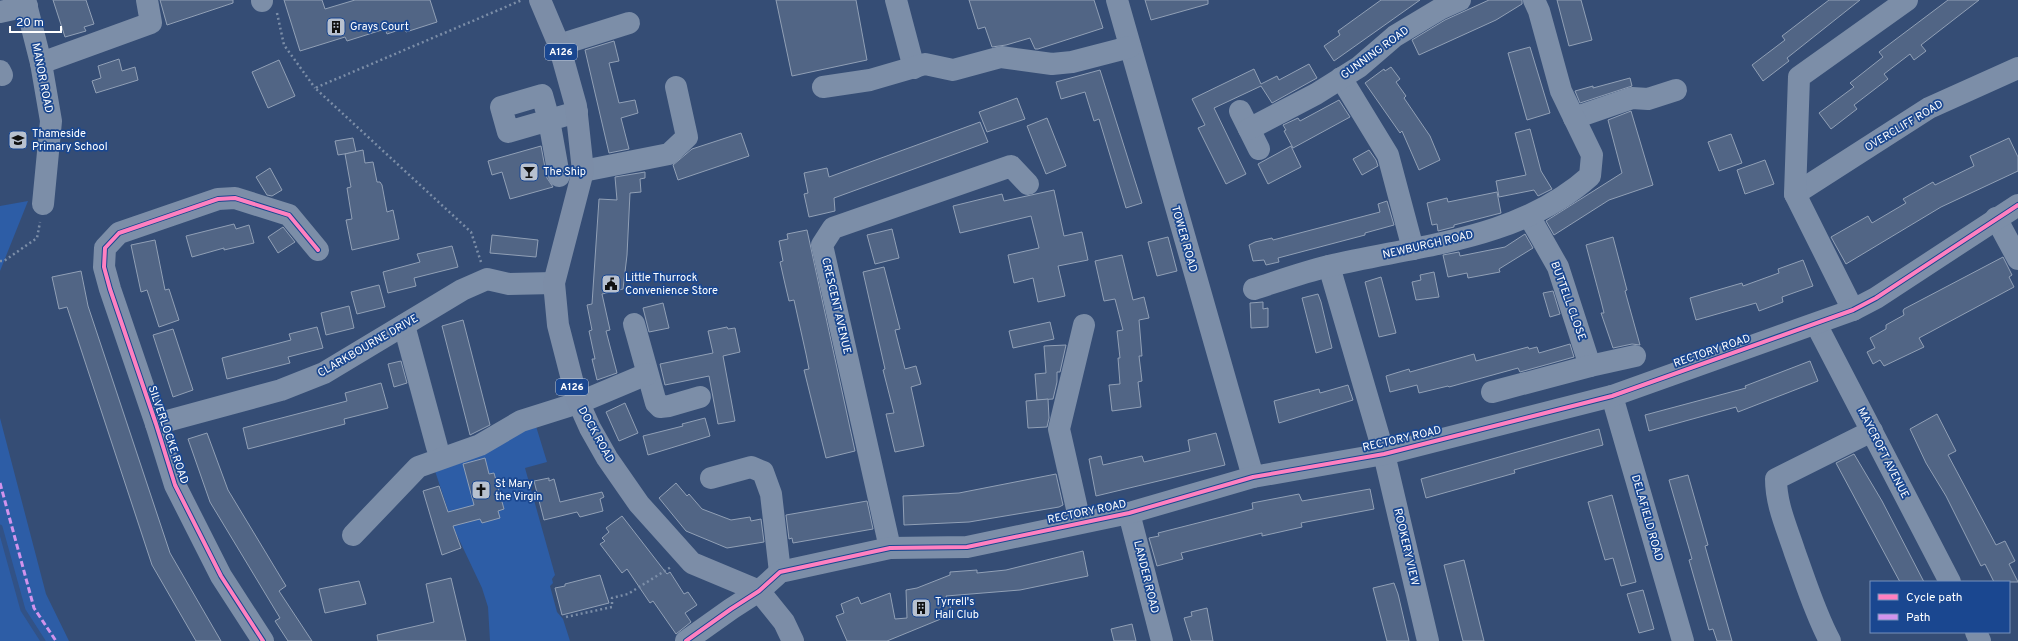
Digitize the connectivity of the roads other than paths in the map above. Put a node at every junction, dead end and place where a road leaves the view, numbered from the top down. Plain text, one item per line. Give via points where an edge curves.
1 (147, 0) edge
2 (540, 0) edge
3 (896, 0) edge
4 (1116, 0) edge
5 (1460, 0) edge
6 (1534, 0) edge
7 (1907, 0) edge
8 (26, 3) edge
9 (0, 12) edge
10 (629, 23) dead end
11 (559, 45) junction
12 (1130, 47) junction
13 (41, 63) junction
14 (914, 68) junction
15 (2018, 68) edge
16 (1341, 78) junction
17 (676, 87) dead end
18 (824, 87) dead end
19 (1676, 90) dead end
20 (576, 109) junction
21 (1574, 118) junction
22 (1259, 149) dead end
23 (583, 171) junction
24 (559, 176) dead end
25 (1028, 184) dead end
26 (1795, 194) junction
27 (44, 204) road end
28 (2018, 205) edge
29 (1529, 216) junction
30 (1996, 218) junction
31 (1414, 249) junction
32 (318, 250) dead end
33 (2018, 259) edge
34 (1329, 266) junction
35 (554, 283) junction
36 (1254, 289) dead end
37 (1853, 310) junction
38 (634, 324) dead end
39 (1816, 324) junction
40 (1084, 325) dead end
41 (404, 326) junction
42 (1635, 356) dead end
43 (1590, 366) junction
44 (647, 374) junction
45 (1492, 392) dead end
46 (1612, 396) junction
47 (700, 397) dead end
48 (578, 403) junction
49 (156, 424) junction
50 (1872, 431) junction
51 (437, 447) dead end
52 (1384, 454) junction
53 (711, 478) dead end
54 (1253, 478) junction
55 (1129, 513) junction
56 (1080, 522) junction
57 (353, 536) dead end
58 (890, 548) junction
59 (780, 572) junction
60 (1949, 581) edge
61 (759, 592) junction
62 (263, 641) edge
63 (686, 641) edge
64 (793, 641) edge
65 (1162, 641) edge
66 (1428, 641) edge
67 (1683, 641) edge
68 (1830, 641) edge

1 - 13 street via 151,22
2 - 11 main road, A126
3 - 14 street
4 - 12 street, TOWER ROAD
5 - 16 street, GUNNING ROAD via 1395,36 1359,67
6 - 21 street, NEWBURGH ROAD via 1560,91
7 - 26 street via 1799,77
8 - 9 street
8 - 13 street, MANOR ROAD
10 - 11 street
11 - 20 main road, A126
12 - 14 street via 1072,62 1052,64 1001,57 953,70 925,64
12 - 54 street, TOWER ROAD
13 - 27 street, MANOR ROAD via 51,121
14 - 18 street via 870,80
15 - 26 street, OVERCLIFF ROAD via 1929,108
16 - 22 street, GUNNING ROAD via 1244,120
16 - 31 street via 1388,155
17 - 23 street via 688,137 669,154
19 - 21 street via 1648,99 1632,98
20 - 23 main road, DOCK ROAD / A126
20 - 24 street via 550,120
21 - 29 street, NEWBURGH ROAD via 1592,155 1590,176 1576,189
23 - 35 main road, DOCK ROAD / A126
25 - 58 street, CRESCENT AVENUE via 1011,166 833,228 822,245
26 - 37 street
28 - 30 street, RECTORY ROAD
29 - 31 street, NEWBURGH ROAD via 1461,239
29 - 43 street, BUTTELL CLOSE via 1558,267
30 - 33 street
30 - 37 street, RECTORY ROAD via 1876,298
31 - 34 street, NEWBURGH ROAD
32 - 49 street, SILVERLOCKE ROAD via 289,215 235,198 218,199 119,233 105,248 104,267 110,289
34 - 36 street, NEWBURGH ROAD
34 - 52 street
35 - 41 street, CLARKBOURNE DRIVE via 508,284 487,279 462,290
35 - 48 main road, DOCK ROAD / A126 via 558,325
37 - 39 street, RECTORY ROAD
38 - 44 street
39 - 46 street, RECTORY ROAD
39 - 50 street, MAYCROFT AVENUE
40 - 56 street via 1059,429
41 - 49 street, CLARKBOURNE DRIVE via 324,373 289,388
41 - 51 street
42 - 43 street
43 - 45 street
44 - 47 street via 656,403 660,407
44 - 48 street
46 - 52 street, RECTORY ROAD
46 - 67 street, DELAFIELD ROAD
48 - 57 street via 521,421 480,445 418,467
48 - 61 main road, DOCK ROAD / A126 via 607,458 639,504 692,563
49 - 62 street, SILVERLOCKE ROAD via 175,485 221,576
50 - 60 street, MAYCROFT AVENUE
50 - 68 street via 1776,479 1776,496 1817,616
52 - 54 street, RECTORY ROAD
52 - 66 street, ROOKERY VIEW
53 - 59 street via 751,467 763,472 771,494
54 - 55 street, RECTORY ROAD
55 - 56 street, RECTORY ROAD
55 - 65 street, LANDER ROAD
56 - 58 street, RECTORY ROAD via 967,547
58 - 59 street, RECTORY ROAD
59 - 61 street
61 - 63 street
61 - 64 main road, DOCK ROAD / A126 via 784,622

